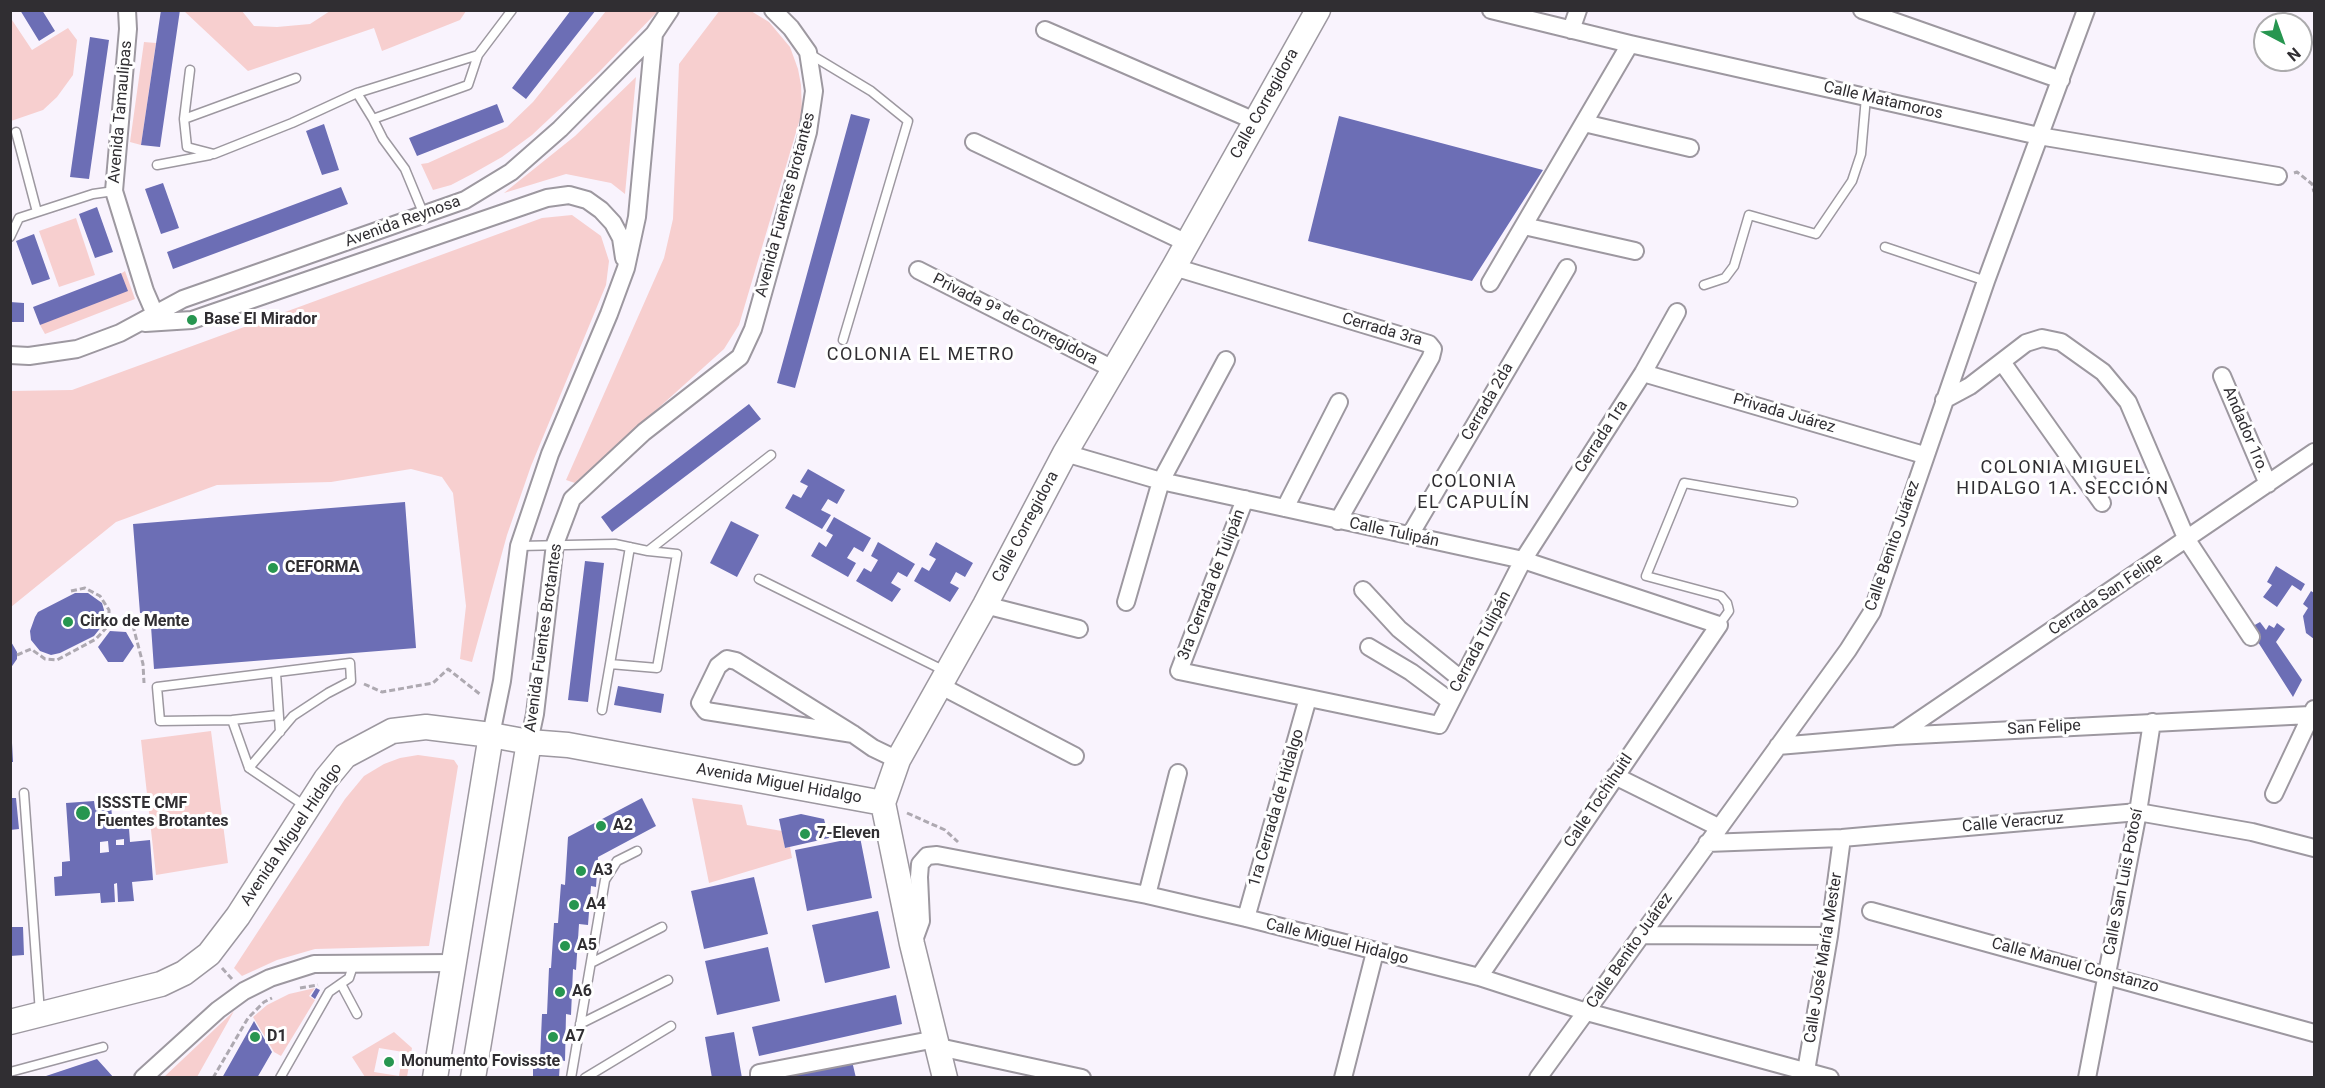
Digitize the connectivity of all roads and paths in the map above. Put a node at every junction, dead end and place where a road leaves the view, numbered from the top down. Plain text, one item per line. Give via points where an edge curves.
1 (127, 10) edge
2 (512, 10) edge
3 (670, 10) edge
4 (773, 10) edge
5 (1318, 10) edge
6 (1491, 10) edge
7 (1578, 10) edge
8 (1862, 10) edge
9 (2086, 10) edge
10 (1045, 30) dead end
11 (1571, 30) junction
12 (654, 33) junction
13 (1630, 44) junction
14 (808, 52) junction
15 (478, 55) junction
16 (190, 70) dead end
17 (296, 78) dead end
18 (2061, 80) junction
19 (357, 93) junction
20 (1866, 97) junction
21 (184, 119) junction
22 (373, 119) junction
23 (1255, 121) junction
24 (1584, 123) junction
25 (16, 132) dead end
26 (2039, 135) junction
27 (974, 142) dead end
28 (1690, 148) dead end
29 (214, 154) junction
30 (157, 165) dead end
31 (2278, 176) joint
32 (114, 191) junction
33 (2314, 192) edge
34 (37, 212) junction
35 (424, 215) junction
36 (1524, 226) junction
37 (10, 237) edge
38 (1187, 243) junction
39 (1885, 247) dead end
40 (1635, 251) dead end
41 (1174, 267) junction
42 (626, 268) junction
43 (1567, 268) dead end
44 (918, 270) dead end
45 (1986, 281) junction
46 (1490, 283) dead end
47 (1704, 285) dead end
48 (1677, 312) dead end
49 (157, 317) junction
50 (843, 340) dead end
51 (10, 355) edge
52 (1226, 360) dead end
53 (2002, 362) junction
54 (1113, 369) junction
55 (1643, 373) junction
56 (2222, 375) dead end
57 (1944, 400) junction
58 (1339, 402) dead end
59 (2314, 452) edge
60 (1065, 453) junction
61 (771, 455) dead end
62 (1924, 455) junction
63 (1161, 481) junction
64 (2268, 484) junction
65 (1245, 499) junction
66 (1793, 502) dead end
67 (2102, 503) dead end
68 (1285, 508) junction
69 (1338, 521) junction
70 (1410, 536) junction
71 (2187, 540) junction
72 (555, 544) junction
73 (519, 546) junction
74 (630, 547) junction
75 (648, 551) junction
76 (1523, 560) junction
77 (759, 579) dead end
78 (1363, 590) dead end
79 (71, 591) dead end
80 (1126, 602) dead end
81 (986, 604) junction
82 (109, 621) junction
83 (1719, 624) junction
84 (1079, 629) dead end
85 (2251, 637) dead end
86 (1369, 647) dead end
87 (17, 655) dead end
88 (610, 664) junction
89 (276, 673) junction
90 (945, 679) junction
91 (1462, 680) junction
92 (351, 681) junction
93 (157, 687) junction
94 (1308, 698) junction
95 (1450, 700) junction
96 (497, 707) junction
97 (602, 711) dead end
98 (2312, 711) edge
99 (278, 715) junction
100 (232, 720) junction
101 (2152, 722) junction
102 (280, 732) junction
103 (853, 734) junction
104 (492, 735) junction
105 (1896, 736) junction
106 (529, 742) junction
107 (1778, 746) junction
108 (1075, 756) dead end
109 (898, 760) junction
110 (249, 768) junction
111 (1178, 773) dead end
112 (1615, 776) junction
113 (24, 794) dead end
114 (2274, 794) dead end
115 (884, 807) junction
116 (308, 808) junction
117 (2138, 812) junction
118 (1718, 827) junction
119 (1842, 838) junction
120 (1707, 843) junction
121 (2314, 849) edge
122 (637, 851) dead end
123 (978, 862) junction
124 (1147, 895) junction
125 (1871, 911) dead end
126 (1246, 918) junction
127 (662, 927) dead end
128 (1641, 935) junction
129 (1829, 936) junction
130 (912, 944) junction
131 (1375, 952) junction
132 (209, 954) junction
133 (354, 963) junction
134 (453, 963) junction
135 (591, 963) junction
136 (2106, 975) junction
137 (1479, 977) junction
138 (668, 980) dead end
139 (341, 984) junction
140 (326, 987) dead end
141 (290, 990) dead end
142 (244, 991) junction
143 (281, 993) dead end
144 (1587, 1012) junction
145 (40, 1013) junction
146 (357, 1014) dead end
147 (10, 1022) edge
148 (580, 1024) junction
149 (671, 1026) dead end
150 (2314, 1033) edge
151 (937, 1043) junction
152 (103, 1047) dead end
153 (10, 1072) edge
154 (1807, 1074) edge
155 (143, 1077) edge
156 (213, 1077) edge
157 (280, 1077) edge
158 (435, 1077) edge
159 (473, 1077) edge
160 (572, 1077) edge
161 (585, 1077) edge
162 (759, 1077) edge
163 (945, 1077) edge
164 (1082, 1077) edge
165 (1343, 1077) edge
166 (1538, 1077) edge
167 (1830, 1077) edge
168 (2087, 1077) edge

1 - 32 street, Avenida Tamaulipas
2 - 15 lane
3 - 12 street
4 - 14 street, Avenida Fuentes Brotantes
5 - 23 street, Calle Corregidora
6 - 11 street, Calle Matamoros
7 - 11 street
8 - 18 street
9 - 18 street, Calle Benito Juárez
10 - 23 street
11 - 13 street, Calle Matamoros
12 - 35 street, Avenida Reynosa via 560,129 511,172 465,200
12 - 42 street via 636,217
13 - 20 street, Calle Matamoros
13 - 24 street
14 - 50 lane via 871,91 908,121
14 - 72 street, Avenida Fuentes Brotantes via 814,91 808,132 753,329 740,357 644,432 573,499
15 - 19 lane
15 - 22 lane via 468,85
16 - 21 lane
17 - 21 lane
18 - 26 street, Calle Benito Juárez
19 - 22 lane
19 - 29 lane
20 - 26 street, Calle Matamoros
20 - 47 lane via 1861,154 1851,181 1816,234 1749,215 1734,266 1725,279
21 - 29 lane via 187,147
22 - 35 lane via 405,169
23 - 38 street, Calle Corregidora
24 - 28 street
24 - 36 street
25 - 34 lane
26 - 31 street, Calle Matamoros
26 - 45 street, Calle Benito Juárez
27 - 38 street
29 - 30 lane
31 - 33 path via 2297,172 2312,184
32 - 34 lane
32 - 49 street, Avenida Tamaulipas
34 - 37 lane via 19,218
35 - 49 street, Avenida Reynosa via 183,299
36 - 40 street
36 - 46 street
38 - 41 street, Calle Corregidora
39 - 45 lane
41 - 54 street, Calle Corregidora
41 - 69 street, Cerrada 3ra via 1429,344 1433,349
42 - 49 street, Avenida Reynosa via 621,238 613,223 587,200 569,195 548,198 192,320
42 - 73 street via 550,454
43 - 70 street, Cerrada 2da
44 - 54 street, Privada 9ª de Corregidora
45 - 57 street, Calle Benito Juárez
48 - 55 street, Cerrada 1ra
49 - 51 street, Avenida Reynosa via 77,349
52 - 63 street
53 - 57 street
53 - 67 street
53 - 71 street via 2026,343 2042,338 2061,342 2103,372 2128,402
54 - 60 street, Calle Corregidora
55 - 62 street, Privada Juárez
55 - 76 street, Cerrada 1ra
56 - 64 street, Andador 1ro.
57 - 62 street, Calle Benito Juárez
58 - 68 street
59 - 64 street, Cerrada San Felipe
60 - 63 street, Calle Tulipán
60 - 81 street, Calle Corregidora
61 - 75 lane
62 - 107 street, Calle Benito Juárez via 1872,612
63 - 65 street, Calle Tulipán
63 - 80 street
64 - 71 street, Cerrada San Felipe
65 - 68 street, Calle Tulipán
65 - 94 street, 3ra Cerrada de Tulipán via 1179,671
66 - 83 lane via 1684,483 1646,576 1721,596 1729,611
68 - 69 street, Calle Tulipán
69 - 70 street, Calle Tulipán
70 - 76 street, Calle Tulipán
71 - 85 street
71 - 105 street, Cerrada San Felipe
72 - 73 lane
72 - 74 lane
72 - 106 street, Avenida Fuentes Brotantes
73 - 96 street
74 - 75 lane
74 - 88 lane
75 - 88 lane via 677,554 657,668
76 - 83 street, Calle Tulipán
76 - 91 street, Cerrada Tulipán
77 - 90 lane via 929,661
78 - 91 street via 1399,629
79 - 82 path via 85,588 100,596
81 - 84 street
81 - 90 street, Calle Corregidora
82 - 87 path via 96,639 57,660 45,659 32,649
82 - 93 path via 133,626 145,687
83 - 112 street, Calle Tochihuitl
86 - 95 street
88 - 97 lane
89 - 92 lane via 350,663
89 - 93 lane
89 - 99 lane
90 - 108 street
90 - 109 street, Calle Corregidora
91 - 95 street, Cerrada Tulipán
92 - 96 path via 382,692 434,683 448,669
92 - 102 lane via 302,711
93 - 100 lane via 160,721
94 - 95 street, Cerrada Tulipán via 1439,725
94 - 126 street, 1ra Cerrada de Hidalgo
96 - 104 street
98 - 101 street, San Felipe
98 - 114 street
99 - 100 lane
99 - 102 lane
100 - 110 lane
101 - 105 street, San Felipe
101 - 117 street, Calle San Luis Potosí
102 - 110 lane
103 - 103 street via 706,711 700,704 718,666 727,659
103 - 109 street
104 - 106 street, Avenida Miguel Hidalgo
104 - 116 street, Avenida Miguel Hidalgo via 426,727 392,731 345,756
104 - 134 street
105 - 107 street, San Felipe
106 - 115 street, Avenida Miguel Hidalgo via 568,745
106 - 159 street, Avenida Fuentes Brotantes
107 - 118 street, Calle Benito Juárez
109 - 115 street, Calle Corregidora
110 - 116 lane
111 - 124 street
112 - 118 street
112 - 137 street, Calle Tochihuitl
113 - 145 lane
115 - 123 path via 945,830
115 - 130 street
116 - 132 street, Avenida Miguel Hidalgo
117 - 119 street, Calle Veracruz
117 - 121 street, Calle Veracruz via 2252,832
117 - 136 street, Calle San Luis Potosí
118 - 120 street, Calle Benito Juárez
119 - 120 street, Calle Veracruz
119 - 129 street, Calle José María Mester
120 - 128 street, Calle Benito Juárez
122 - 135 lane via 618,861 605,880
123 - 124 street, Calle Miguel Hidalgo
123 - 130 street, Calle Miguel Hidalgo via 937,855 927,856 920,864 921,921
124 - 126 street, Calle Miguel Hidalgo
125 - 136 street, Calle Manuel Constanzo
126 - 131 street, Calle Miguel Hidalgo
127 - 135 lane
128 - 129 street
128 - 144 street, Calle Benito Juárez
129 - 154 street, Calle José María Mester
130 - 151 street
131 - 137 street, Calle Miguel Hidalgo
131 - 165 street
132 - 142 path
132 - 145 street, Avenida Miguel Hidalgo via 161,984
133 - 134 street
133 - 139 lane via 349,978
133 - 142 street via 314,964
134 - 158 street
135 - 148 lane
136 - 150 street, Calle Manuel Constanzo
136 - 168 street, Calle San Luis Potosí
137 - 144 street, Calle Miguel Hidalgo
138 - 148 lane
139 - 146 lane
139 - 157 lane via 329,992
140 - 141 path
142 - 155 street
143 - 156 path via 264,1002 248,1018
144 - 154 street, Calle Miguel Hidalgo
144 - 166 street, Calle Benito Juárez
145 - 147 street, Avenida Miguel Hidalgo
148 - 160 lane
149 - 161 lane
151 - 162 street via 759,1073
151 - 163 street
151 - 164 street
152 - 153 lane
154 - 167 street, Calle Miguel Hidalgo

